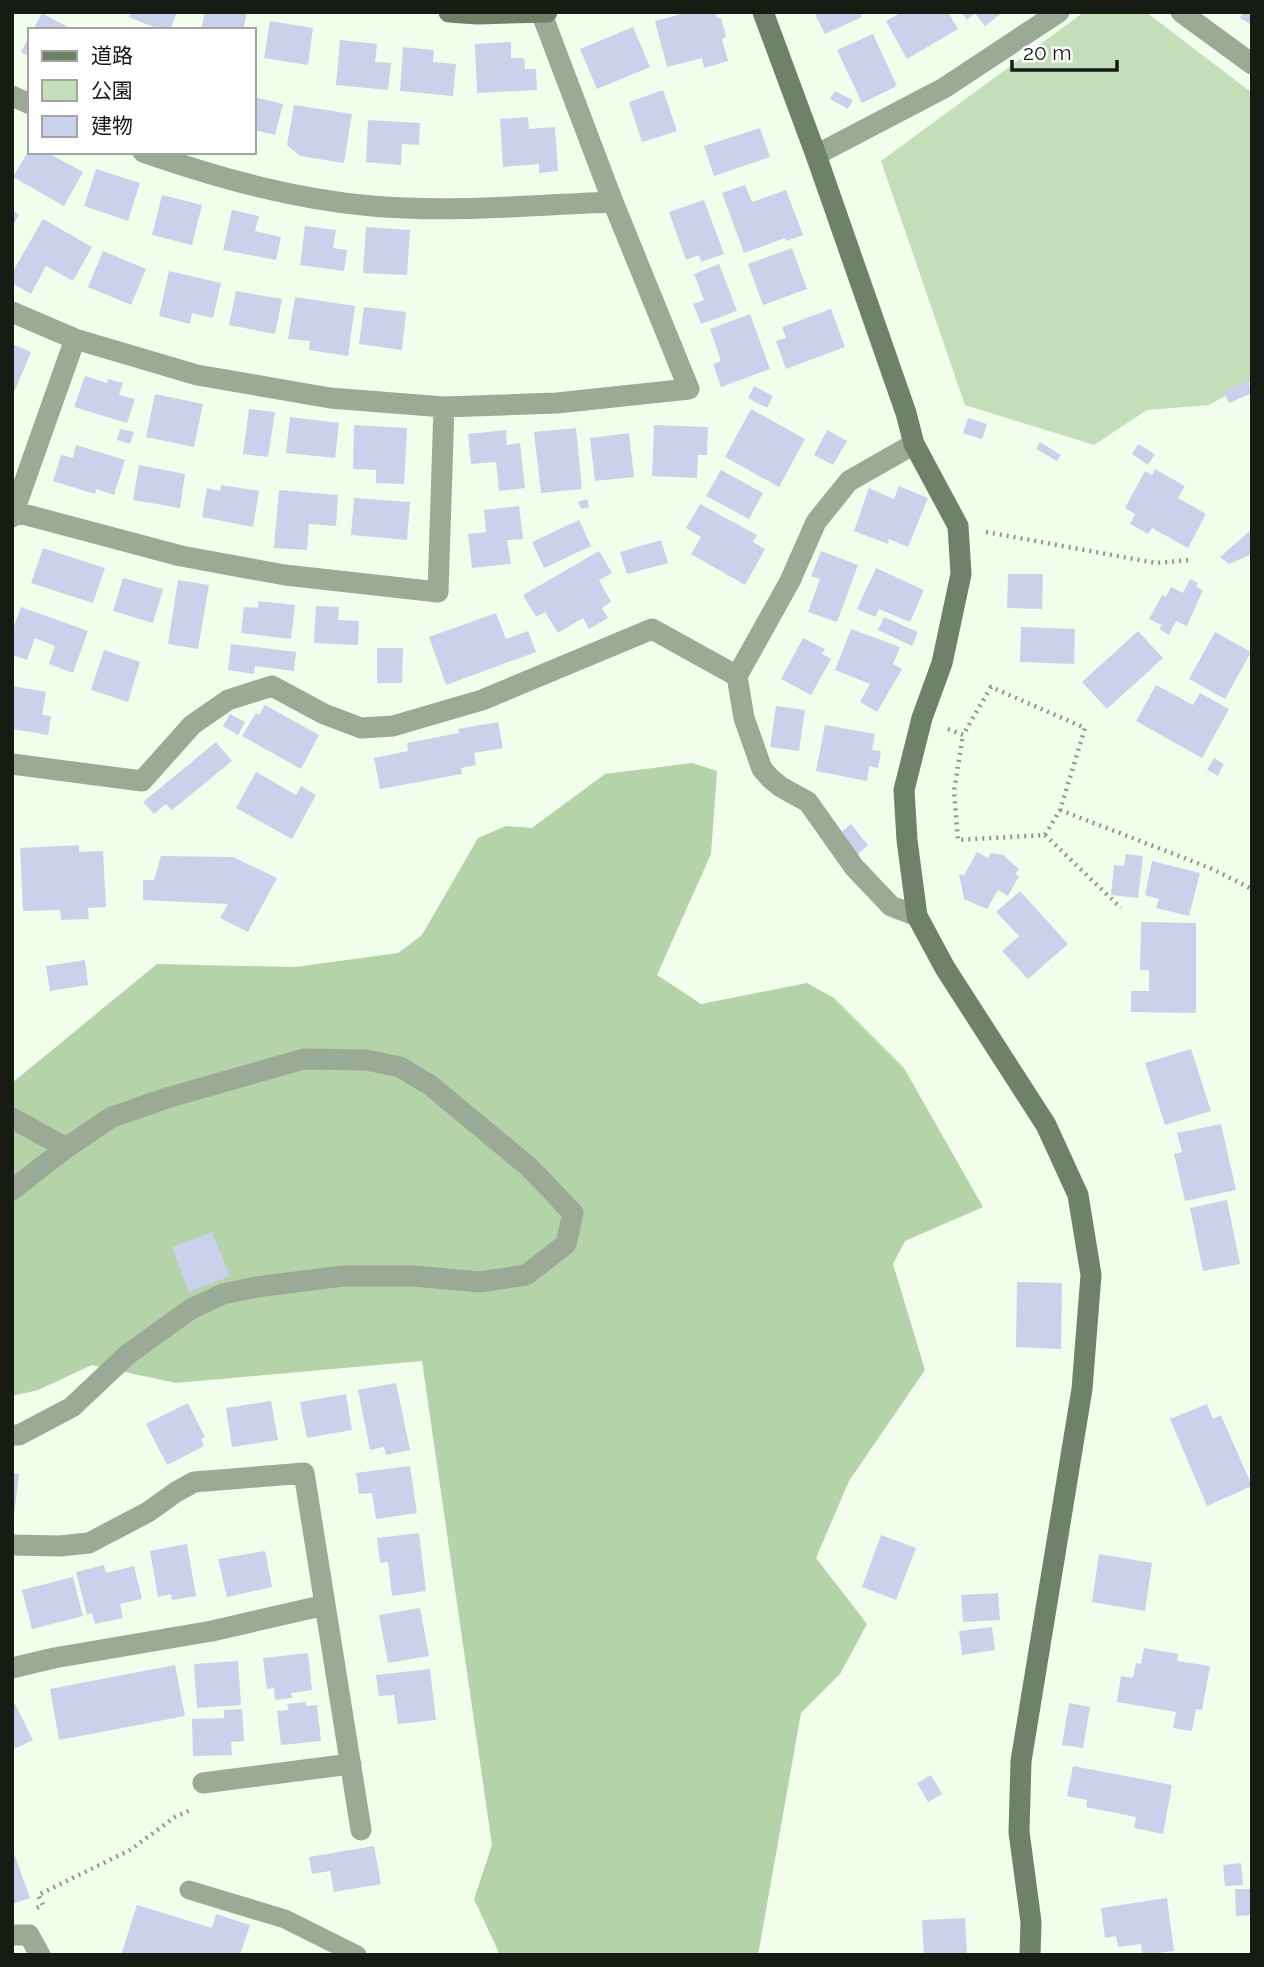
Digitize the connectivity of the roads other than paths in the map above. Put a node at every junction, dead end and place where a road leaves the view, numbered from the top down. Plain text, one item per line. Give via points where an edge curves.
1 (449, 12) edge
2 (763, 12) edge
3 (1059, 12) edge
4 (1181, 12) edge
5 (543, 13) edge
6 (1252, 64) edge
7 (12, 96) edge
8 (28, 103) edge
9 (149, 154) edge
10 (816, 155) junction
11 (613, 202) junction
12 (12, 312) edge
13 (75, 339) junction
14 (444, 407) junction
15 (914, 443) junction
16 (13, 513) edge
17 (737, 676) junction
18 (12, 764) edge
19 (917, 916) junction
20 (12, 1118) edge
21 (66, 1148) junction
22 (12, 1190) edge
23 (12, 1435) edge
24 (12, 1545) edge
25 (325, 1605) junction
26 (12, 1668) edge
27 (351, 1765) junction
28 (203, 1783) dead end
29 (361, 1830) dead end
30 (190, 1890) dead end
31 (21, 1935) edge
32 (40, 1955) edge
33 (357, 1955) edge
34 (1030, 1955) edge

1 - 5 street
2 - 10 street
3 - 10 street via 944,88
4 - 6 street
5 - 11 street
7 - 8 street
9 - 11 street via 299,196 372,206 435,209
10 - 15 street
11 - 14 street via 689,389
12 - 13 street
13 - 14 street via 197,374 330,398
13 - 16 street
14 - 16 street via 438,592 285,575 181,556
15 - 17 street via 849,481 816,522 790,581
15 - 19 street via 958,526 961,574 942,663 904,790
17 - 18 street via 652,629 482,700 393,726 361,728 272,686 228,700 192,725 142,781
17 - 19 street via 744,718 762,769 781,787 808,802 854,867 891,906
19 - 34 street via 1046,1125 1078,1195 1091,1275 1082,1389 1021,1761 1018,1832 1031,1922
20 - 21 street
21 - 22 street
21 - 23 street via 113,1116 170,1097 304,1059 366,1060 400,1067 430,1085 529,1167 573,1213 566,1244 526,1275 481,1282 343,1276 223,1294 191,1309 127,1355 72,1407
24 - 25 street via 89,1543 194,1482 304,1473
25 - 26 street
25 - 27 street
27 - 28 street
27 - 29 street
30 - 33 lane via 285,1919
31 - 32 street

